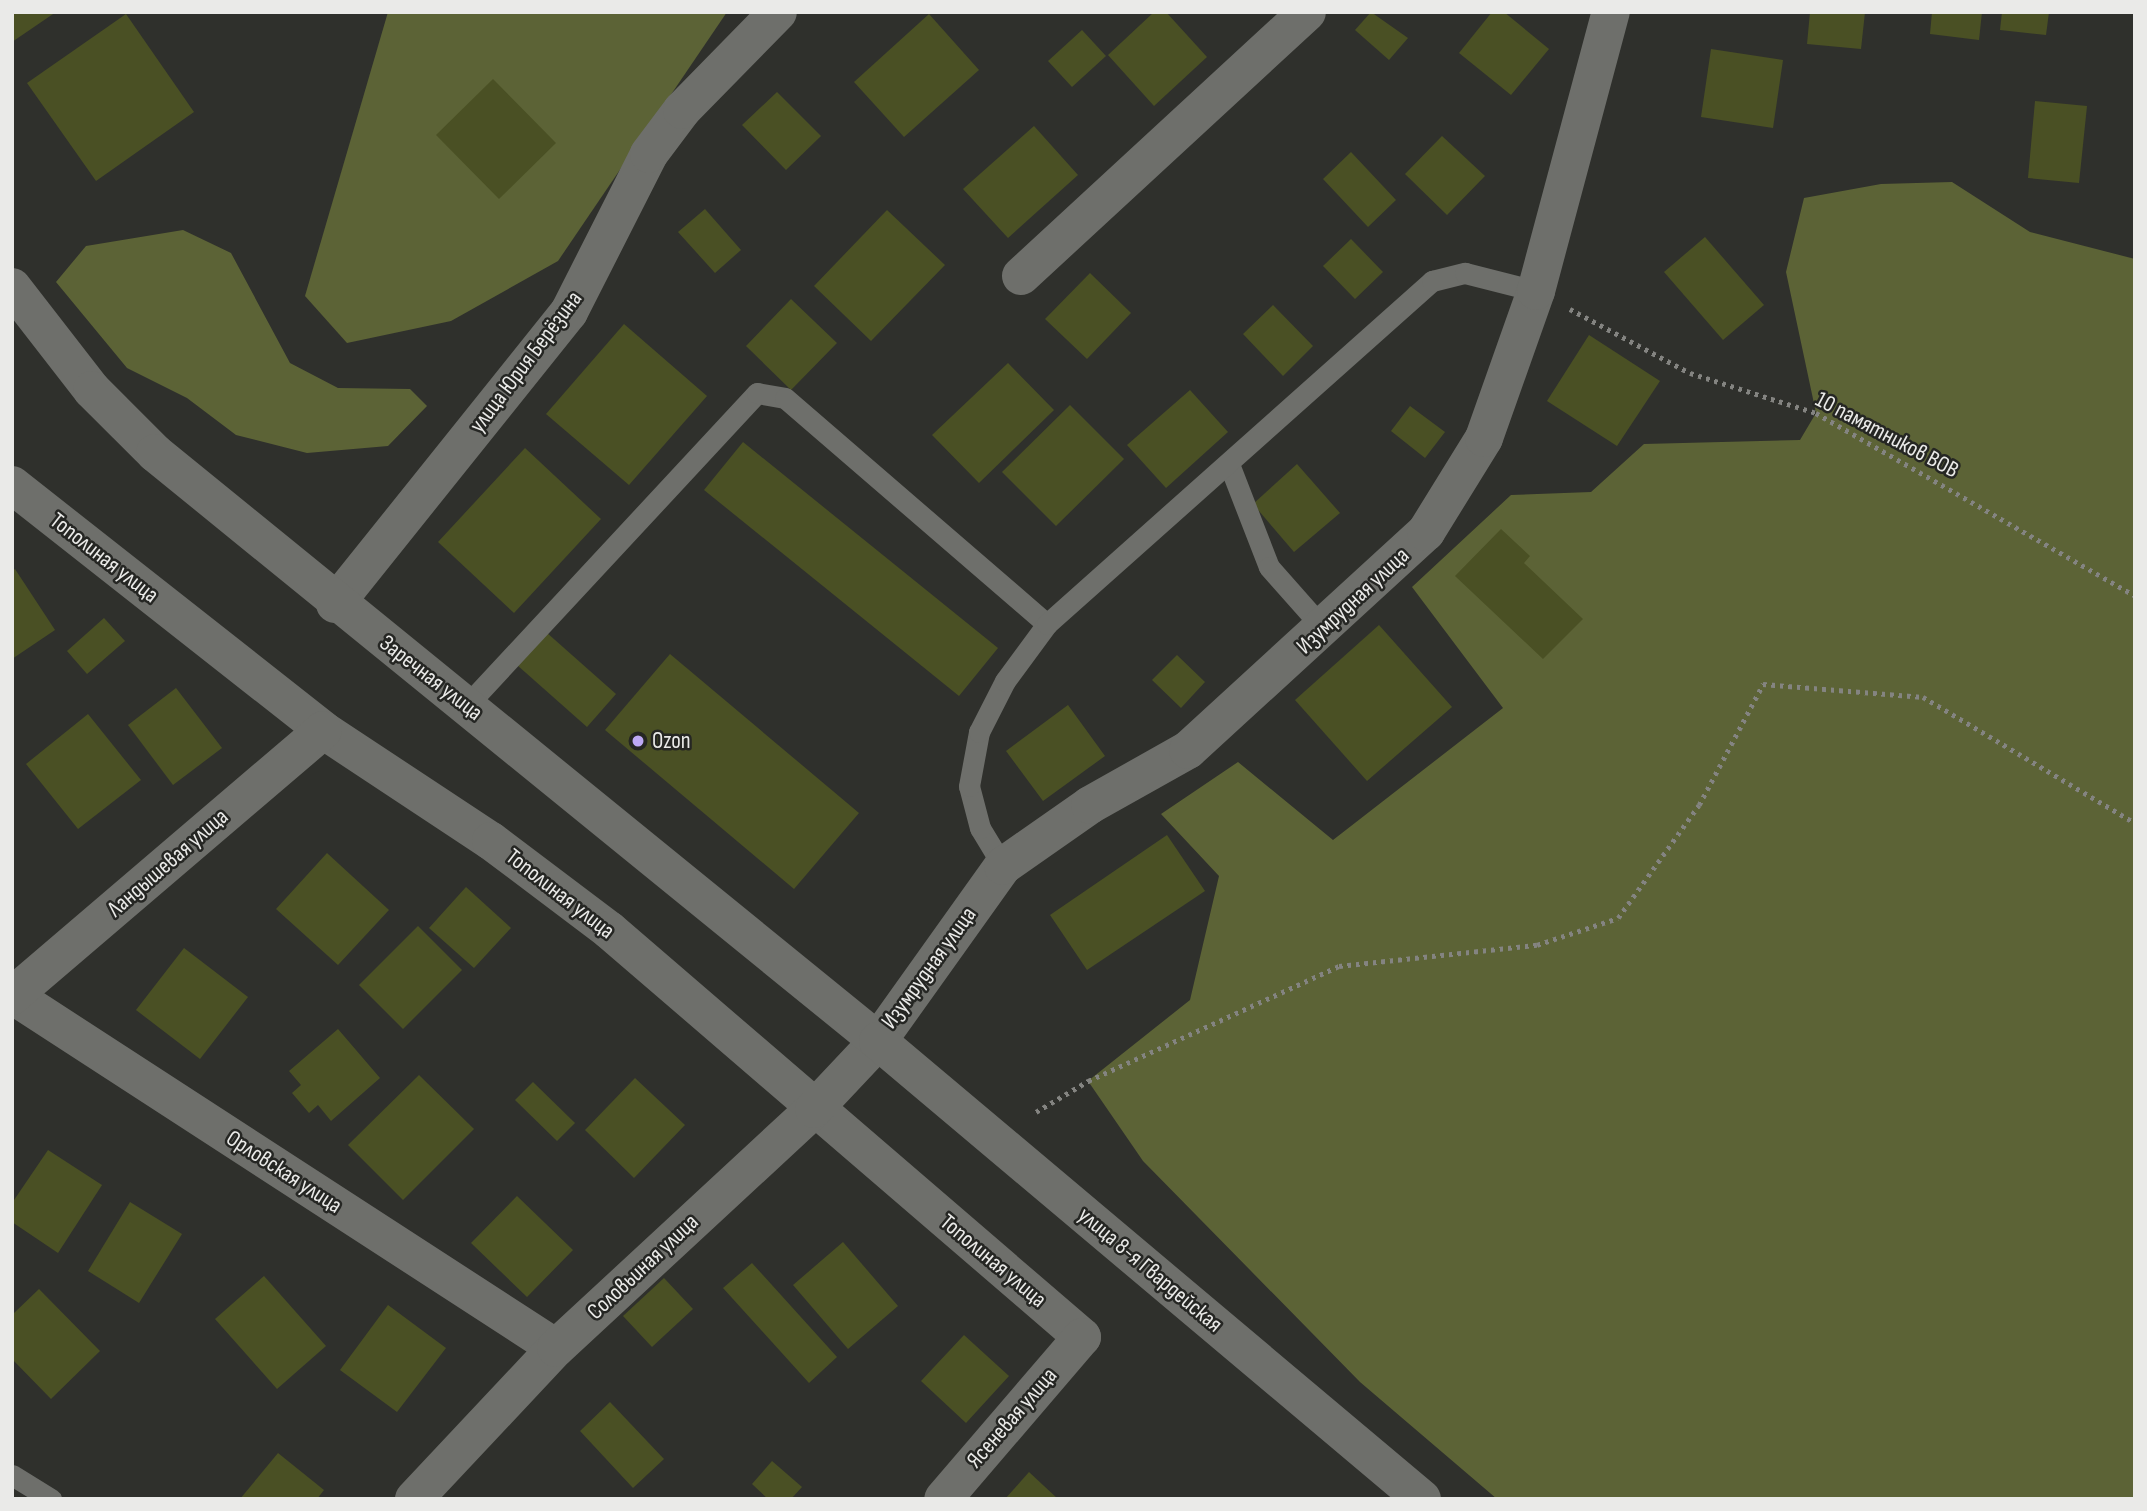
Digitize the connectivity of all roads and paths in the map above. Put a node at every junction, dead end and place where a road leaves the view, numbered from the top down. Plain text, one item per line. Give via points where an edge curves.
1 (778, 12) edge
2 (1307, 12) edge
3 (1611, 12) edge
4 (1021, 276) dead end
5 (12, 287) edge
6 (1536, 291) junction
7 (1229, 464) junction
8 (12, 485) edge
9 (2135, 596) edge
10 (335, 604) junction
11 (1047, 624) junction
12 (1323, 628) junction
13 (467, 705) junction
14 (323, 730) junction
15 (2135, 823) edge
16 (1003, 866) junction
17 (12, 995) edge
18 (878, 1041) junction
19 (814, 1109) junction
20 (1036, 1112) dead end
21 (1082, 1337) joint
22 (556, 1348) junction
23 (12, 1475) edge
24 (51, 1499) edge
25 (414, 1499) edge
26 (943, 1499) edge
27 (1422, 1499) edge

1 - 10 street, улица Юрия Берёзина via 682,110 649,154 569,312
2 - 4 street
3 - 6 street, Изумрудная улица
5 - 10 street, Заречная улица via 92,390 137,435
6 - 7 lane via 1465,273 1432,281
6 - 9 path, 10 памятников ВОВ via 1690,373 1816,413
6 - 12 street, Изумрудная улица via 1484,438 1457,489 1426,532
7 - 11 lane
7 - 12 lane via 1269,567
8 - 14 street, Тополиная улица
10 - 13 street, Заречная улица
11 - 13 lane via 785,398 757,393
11 - 16 lane via 1005,681 979,732 969,786 980,828
12 - 16 street, Изумрудная улица via 1188,750 1090,805
13 - 18 street, Заречная улица
14 - 17 street, Ландышевая улица
14 - 19 street, Тополиная улица via 491,841 609,930
15 - 20 path via 1923,697 1763,684 1699,805 1618,918 1537,944 1339,966 1088,1081
16 - 18 street, Изумрудная улица
17 - 22 street, Орловская улица
18 - 19 street, Соловьиная улица
18 - 27 street, улица 8-я Гвардейская
19 - 21 street, Тополиная улица
19 - 22 street, Соловьиная улица
21 - 26 street, Ясеневая улица
22 - 25 street, Соловьиная улица
23 - 24 lane

